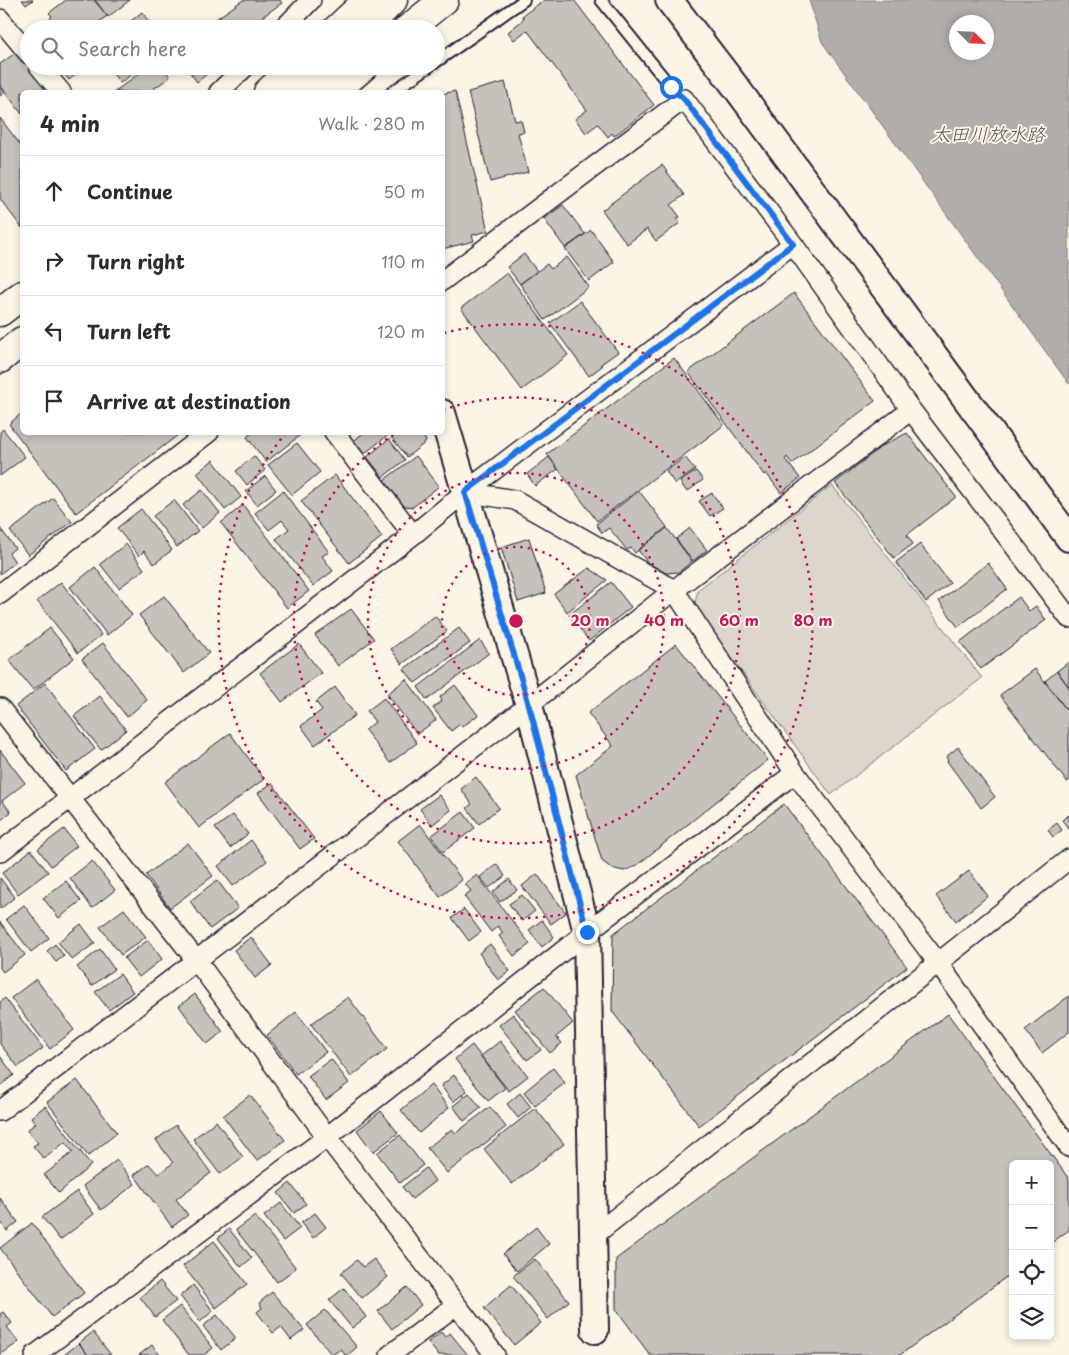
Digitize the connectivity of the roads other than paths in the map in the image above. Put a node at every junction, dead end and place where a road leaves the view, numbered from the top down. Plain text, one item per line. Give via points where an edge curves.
1 (311, 0) edge
2 (348, 0) edge
3 (368, 0) edge
4 (393, 0) edge
5 (444, 0) edge
6 (524, 0) edge
7 (601, 0) edge
8 (669, 0) edge
9 (292, 20) edge
10 (329, 20) edge
11 (347, 20) edge
12 (374, 20) edge
13 (419, 20) edge
14 (3, 28) edge
15 (20, 45) edge
16 (445, 56) edge
17 (47, 75) edge
18 (237, 75) edge
19 (274, 75) edge
20 (287, 75) edge
21 (350, 75) edge
22 (417, 75) edge
23 (335, 85) edge
24 (59, 90) edge
25 (221, 90) edge
26 (259, 90) edge
27 (270, 90) edge
28 (312, 90) edge
29 (395, 90) edge
30 (684, 99) junction
31 (793, 244) junction
32 (445, 279) edge
33 (20, 295) edge
34 (0, 310) edge
35 (20, 335) edge
36 (20, 343) edge
37 (0, 350) edge
38 (0, 359) edge
39 (911, 410) junction
40 (445, 423) edge
41 (205, 435) edge
42 (336, 435) edge
43 (465, 492) junction
44 (413, 535) junction
45 (1069, 538) edge
46 (674, 590) junction
47 (0, 594) edge
48 (1069, 618) edge
49 (529, 705) junction
50 (0, 708) edge
51 (795, 773) junction
52 (71, 799) junction
53 (0, 852) edge
54 (1069, 859) edge
55 (587, 932) junction
56 (196, 960) junction
57 (938, 963) junction
58 (0, 1111) edge
59 (327, 1137) junction
60 (1069, 1146) edge
61 (592, 1237) junction
62 (456, 1305) junction
63 (595, 1330) dead end
64 (35, 1355) edge
65 (390, 1355) edge
66 (495, 1355) edge

1 - 9 street
2 - 10 highway
3 - 11 highway
4 - 12 highway
5 - 13 highway
6 - 16 lane
7 - 30 lane
8 - 45 street
14 - 15 street
17 - 24 street
18 - 25 street
19 - 26 highway
20 - 27 highway
21 - 23 highway
22 - 29 lane
23 - 28 highway
30 - 31 street
30 - 32 street
31 - 39 street
31 - 43 street
33 - 34 highway
35 - 37 highway
36 - 38 highway
39 - 46 street
39 - 48 street
40 - 43 street
41 - 47 street
42 - 44 street
43 - 44 street
43 - 46 street via 515,500
43 - 49 street
44 - 52 street
46 - 49 street
46 - 51 street
49 - 55 street
49 - 56 street
50 - 52 street
51 - 55 street
51 - 57 street
52 - 53 street
52 - 56 street
54 - 57 street
55 - 59 street
55 - 61 street
56 - 58 street
56 - 59 street
57 - 60 street
57 - 61 street
59 - 62 street
59 - 64 street
61 - 63 street
62 - 65 street
62 - 66 street

